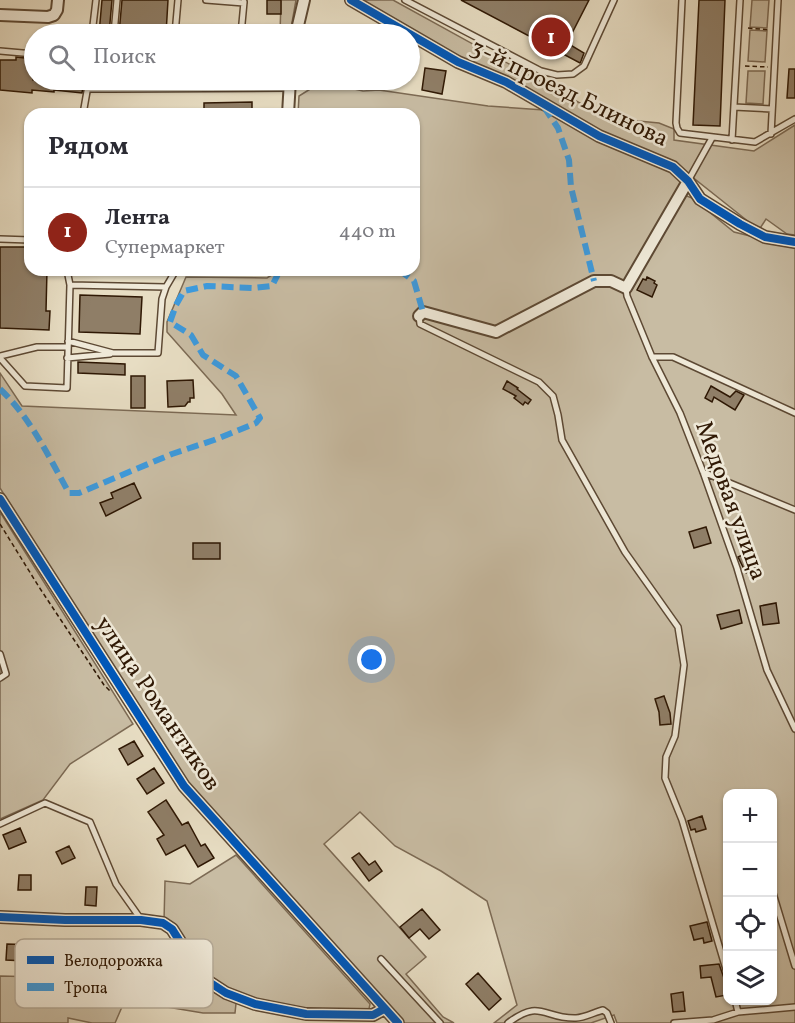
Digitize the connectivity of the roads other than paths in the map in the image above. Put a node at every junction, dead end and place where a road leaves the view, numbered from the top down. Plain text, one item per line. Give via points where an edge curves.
1 (58, 0) edge
2 (96, 0) edge
3 (117, 0) edge
4 (178, 0) edge
5 (206, 0) edge
6 (304, 0) edge
7 (351, 0) edge
8 (405, 0) edge
9 (614, 0) edge
10 (682, 0) edge
11 (740, 0) edge
12 (778, 0) edge
13 (244, 1) edge
14 (0, 15) edge
15 (93, 24) edge
16 (115, 24) edge
17 (176, 24) edge
18 (242, 24) edge
19 (298, 24) edge
20 (392, 24) edge
21 (420, 40) edge
22 (0, 51) edge
23 (24, 53) edge
24 (88, 90) edge
25 (290, 90) edge
26 (734, 107) junction
27 (84, 108) edge
28 (288, 108) edge
29 (772, 110) junction
30 (795, 119) edge
31 (771, 134) junction
32 (712, 138) junction
33 (732, 141) junction
34 (688, 181) junction
35 (0, 239) edge
36 (24, 240) edge
37 (795, 242) edge
38 (68, 276) edge
39 (172, 276) edge
40 (70, 285) junction
41 (166, 286) junction
42 (626, 288) junction
43 (419, 316) joint
44 (68, 344) junction
45 (112, 353) junction
46 (0, 357) edge
47 (652, 357) junction
48 (66, 358) junction
49 (795, 413) edge
50 (704, 472) junction
51 (0, 499) edge
52 (795, 510) edge
53 (0, 654) edge
54 (0, 678) edge
55 (795, 729) edge
56 (0, 824) edge
57 (774, 897) edge
58 (0, 917) edge
59 (141, 920) junction
60 (178, 939) edge
61 (381, 958) dead end
62 (723, 959) edge
63 (795, 966) edge
64 (213, 985) edge
65 (736, 1005) edge
66 (795, 1006) edge
67 (384, 1009) junction
68 (738, 1012) junction
69 (398, 1023) edge
70 (442, 1023) edge
71 (508, 1023) edge
72 (611, 1023) edge
73 (674, 1023) edge

1 - 14 street via 57,10 48,17
2 - 15 lane
3 - 16 lane
4 - 17 lane
5 - 13 lane
6 - 19 street
7 - 20 street, 3-й проезд Блинова
8 - 9 lane via 541,71 557,75 573,74 584,66
10 - 32 lane via 677,128 680,133
11 - 26 lane
12 - 29 lane
13 - 18 lane
21 - 34 street, 3-й проезд Блинова via 458,62 506,82 599,136 673,167
22 - 23 lane
24 - 27 lane
25 - 28 street
26 - 29 lane
26 - 33 lane
29 - 31 lane
30 - 31 lane
31 - 33 lane via 755,142
32 - 33 lane
32 - 34 lane
34 - 37 street, 3-й проезд Блинова via 700,199 740,224 765,237
34 - 42 street
35 - 36 lane
38 - 40 lane
39 - 41 lane
40 - 41 lane
40 - 44 lane
41 - 45 lane via 158,353
42 - 43 street via 611,281 594,281 496,333 423,312
42 - 47 lane, Медовая улица
43 - 62 lane via 420,324 539,382 553,396 562,440 625,552 678,627 684,665 665,778 682,820
44 - 45 lane
44 - 46 lane
44 - 48 lane
45 - 48 lane
46 - 48 lane via 25,386 67,388
47 - 49 lane via 673,357
47 - 50 lane, Медовая улица
50 - 52 lane
50 - 55 lane, Медовая улица via 767,670
51 - 67 street, улица Романтиков via 184,786
53 - 54 lane via 6,674
56 - 59 lane via 45,804 90,822 116,884
57 - 63 lane
58 - 59 street
59 - 60 street via 163,922
61 - 70 lane
64 - 67 street via 255,1004 306,1014 373,1016
65 - 68 lane
66 - 68 lane
67 - 69 street, улица Романтиков
68 - 73 lane via 713,1020
71 - 72 lane via 521,1013 535,1010 577,1019 603,1010

